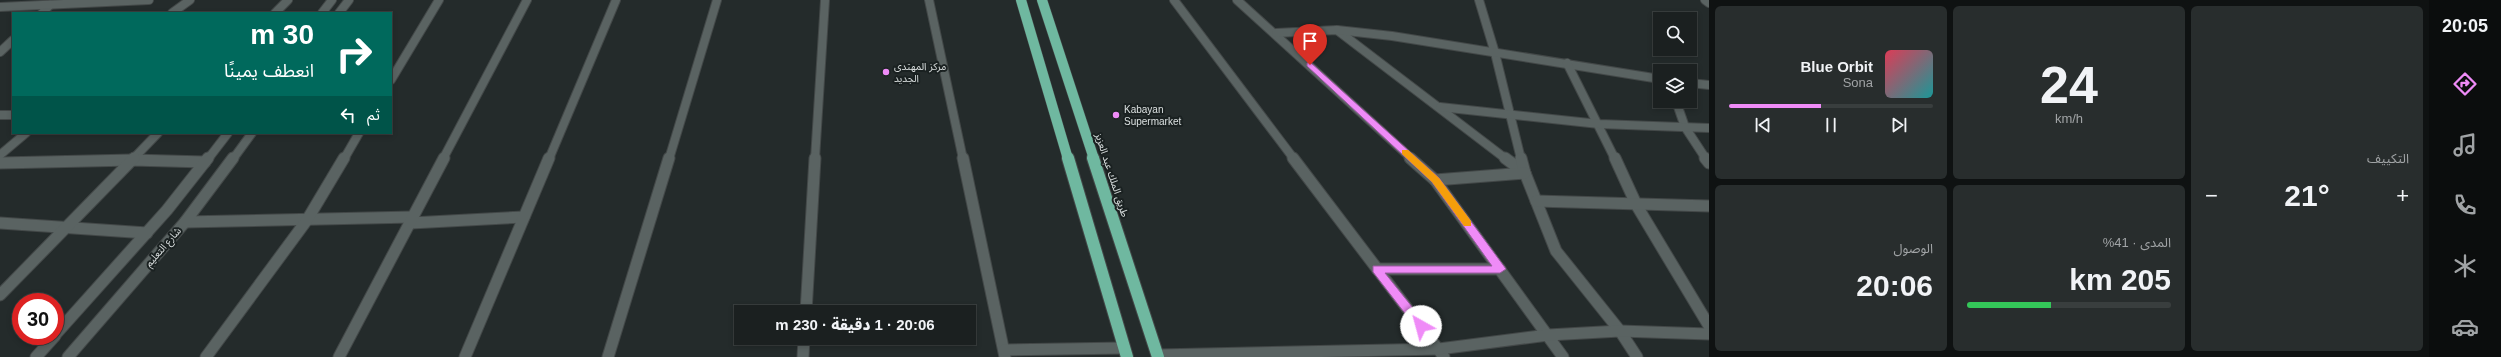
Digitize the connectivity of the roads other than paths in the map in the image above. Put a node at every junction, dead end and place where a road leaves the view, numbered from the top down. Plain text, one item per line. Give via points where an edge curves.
1 (149, 0) edge
2 (190, 0) edge
3 (288, 0) edge
4 (332, 0) edge
5 (349, 0) edge
6 (439, 0) edge
7 (527, 0) edge
8 (616, 0) edge
9 (717, 0) edge
10 (825, 0) edge
11 (930, 0) edge
12 (1021, 0) edge
13 (1042, 0) edge
14 (1174, 0) edge
15 (1237, 0) edge
16 (1479, 0) edge
17 (1705, 0) edge
18 (1709, 3) edge
19 (50, 5) junction
20 (0, 7) edge
21 (43, 12) edge
22 (173, 12) edge
23 (276, 12) edge
24 (323, 12) edge
25 (340, 12) edge
26 (1336, 30) junction
27 (1276, 33) junction
28 (12, 41) edge
29 (0, 52) edge
30 (1495, 53) junction
31 (1568, 63) junction
32 (1653, 77) edge
33 (392, 78) edge
34 (1697, 84) edge
35 (1709, 85) edge
36 (1440, 107) junction
37 (1679, 108) edge
38 (0, 115) edge
39 (12, 115) edge
40 (1510, 115) junction
41 (1599, 124) junction
42 (1685, 126) junction
43 (1709, 128) edge
44 (25, 134) edge
45 (157, 134) edge
46 (227, 134) edge
47 (251, 134) edge
48 (358, 134) edge
49 (0, 155) edge
50 (132, 160) junction
51 (205, 162) junction
52 (0, 163) edge
53 (1709, 163) edge
54 (1525, 173) junction
55 (1435, 180) junction
56 (1536, 201) junction
57 (1637, 206) junction
58 (1709, 206) edge
59 (524, 217) junction
60 (307, 220) junction
61 (412, 220) junction
62 (185, 222) junction
63 (0, 224) edge
64 (68, 227) junction
65 (147, 233) junction
66 (1377, 269) junction
67 (1500, 269) junction
68 (0, 295) edge
69 (806, 305) edge
70 (64, 326) edge
71 (1709, 326) edge
72 (1620, 331) junction
73 (1548, 334) junction
74 (1709, 334) edge
75 (47, 345) edge
76 (804, 345) edge
77 (1005, 353) edge
78 (1126, 353) edge
79 (1442, 353) edge
80 (1158, 356) edge
81 (36, 357) edge
82 (68, 357) edge
83 (206, 357) edge
84 (339, 357) edge
85 (465, 357) edge
86 (608, 357) edge
87 (803, 357) edge
88 (1563, 357) edge
89 (1637, 357) edge

1 - 19 street
2 - 22 street
3 - 23 street
4 - 24 street
5 - 25 street
6 - 33 street
7 - 61 street
8 - 59 street
9 - 86 street
10 - 69 street
11 - 77 street
12 - 78 highway
13 - 80 highway, طريق الملك عبد العزيز
14 - 66 street
15 - 27 street
16 - 30 street
17 - 18 street
19 - 20 street
19 - 21 street
26 - 27 street
26 - 30 street via 1392,36
26 - 36 street
27 - 55 street
28 - 29 street
30 - 31 street
30 - 40 street
31 - 32 street
31 - 41 street
34 - 35 street
36 - 40 street
36 - 54 street
37 - 42 street
38 - 39 street
40 - 41 street
40 - 54 street
41 - 42 street
41 - 57 street
42 - 43 street
42 - 53 street
44 - 49 street
45 - 50 street
46 - 51 street
47 - 62 street, شارع التعليم
48 - 60 street
50 - 51 street
50 - 52 street
50 - 64 street
51 - 65 street
54 - 55 street
54 - 56 street
55 - 67 street
56 - 57 street
56 - 72 street via 1556,251
57 - 58 street
57 - 71 street
59 - 61 street
59 - 85 street
60 - 61 street
60 - 62 street
60 - 83 street
61 - 84 street
62 - 82 street, شارع التعليم
63 - 64 street
64 - 65 street
64 - 68 street
65 - 70 street
66 - 67 street
66 - 79 street
67 - 73 street
72 - 73 street
72 - 74 street
72 - 89 street
73 - 79 street
73 - 88 street
75 - 81 street
76 - 87 street
77 - 78 street
79 - 80 street

